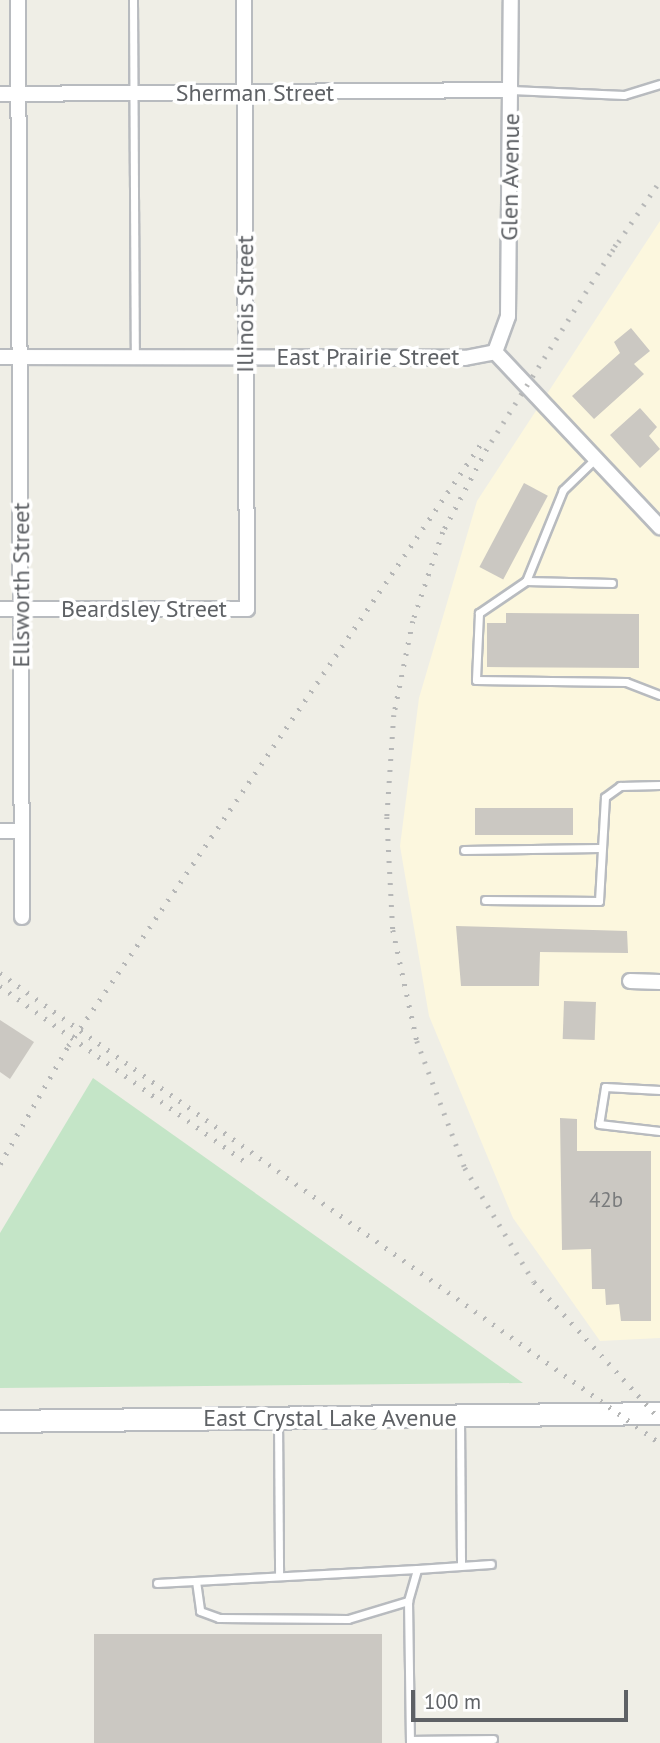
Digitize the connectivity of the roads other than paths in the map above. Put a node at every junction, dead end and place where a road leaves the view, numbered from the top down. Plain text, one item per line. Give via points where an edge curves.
1 (18, 0) edge
2 (133, 0) edge
3 (244, 0) edge
4 (510, 0) edge
5 (660, 84) edge
6 (511, 90) junction
7 (0, 94) edge
8 (18, 94) junction
9 (134, 94) junction
10 (245, 94) junction
11 (495, 352) junction
12 (135, 357) junction
13 (246, 357) junction
14 (0, 358) edge
15 (20, 358) junction
16 (595, 459) junction
17 (660, 527) edge
18 (526, 581) junction
19 (612, 583) dead end
20 (0, 609) edge
21 (21, 609) junction
22 (247, 609) joint
23 (660, 695) edge
24 (660, 785) edge
25 (0, 831) edge
26 (22, 831) junction
27 (599, 848) junction
28 (464, 850) dead end
29 (485, 900) dead end
30 (22, 917) dead end
31 (630, 981) dead end
32 (660, 982) edge
33 (660, 1090) edge
34 (660, 1131) edge
35 (660, 1413) edge
36 (460, 1416) junction
37 (278, 1418) junction
38 (0, 1421) edge
39 (491, 1564) dead end
40 (461, 1565) junction
41 (417, 1569) junction
42 (279, 1575) junction
43 (196, 1581) junction
44 (157, 1583) dead end
45 (408, 1601) junction
46 (493, 1739) dead end
47 (410, 1742) edge

1 - 8 street, Ellsworth Street
2 - 9 lane
3 - 10 street, Illinois Street
4 - 6 street, Glen Avenue
5 - 6 lane via 624,95
6 - 10 street, Sherman Street
6 - 11 street, Glen Avenue via 508,316
7 - 8 street, Sherman Street
8 - 9 street, Sherman Street
8 - 15 street, Ellsworth Street
9 - 10 street, Sherman Street
9 - 12 lane
10 - 13 street, Illinois Street
11 - 13 street, East Prairie Street via 465,358
11 - 16 street, East Prairie Street
12 - 13 street, East Prairie Street
12 - 15 street, East Prairie Street
13 - 22 street, Illinois Street
14 - 15 street, East Prairie Street
15 - 21 street, Ellsworth Street
16 - 17 street, East Prairie Street
16 - 18 lane via 563,490
18 - 19 lane
18 - 23 lane via 479,613 476,680 626,682
20 - 21 street, Beardsley Street
21 - 22 street, Beardsley Street
21 - 26 street, Ellsworth Street
24 - 27 lane via 620,786 605,797
25 - 26 street
26 - 30 street, Ellsworth Street
27 - 28 lane
27 - 29 lane via 599,901
31 - 32 street
33 - 34 lane via 605,1087 599,1124
35 - 36 street, East Crystal Lake Avenue
36 - 37 street, East Crystal Lake Avenue
36 - 40 lane
37 - 38 street, East Crystal Lake Avenue
37 - 42 lane
39 - 40 lane
40 - 41 lane
41 - 42 lane
41 - 45 lane
42 - 43 lane
43 - 44 lane
43 - 45 lane via 200,1611 230,1619 348,1619
45 - 47 lane
46 - 47 lane

